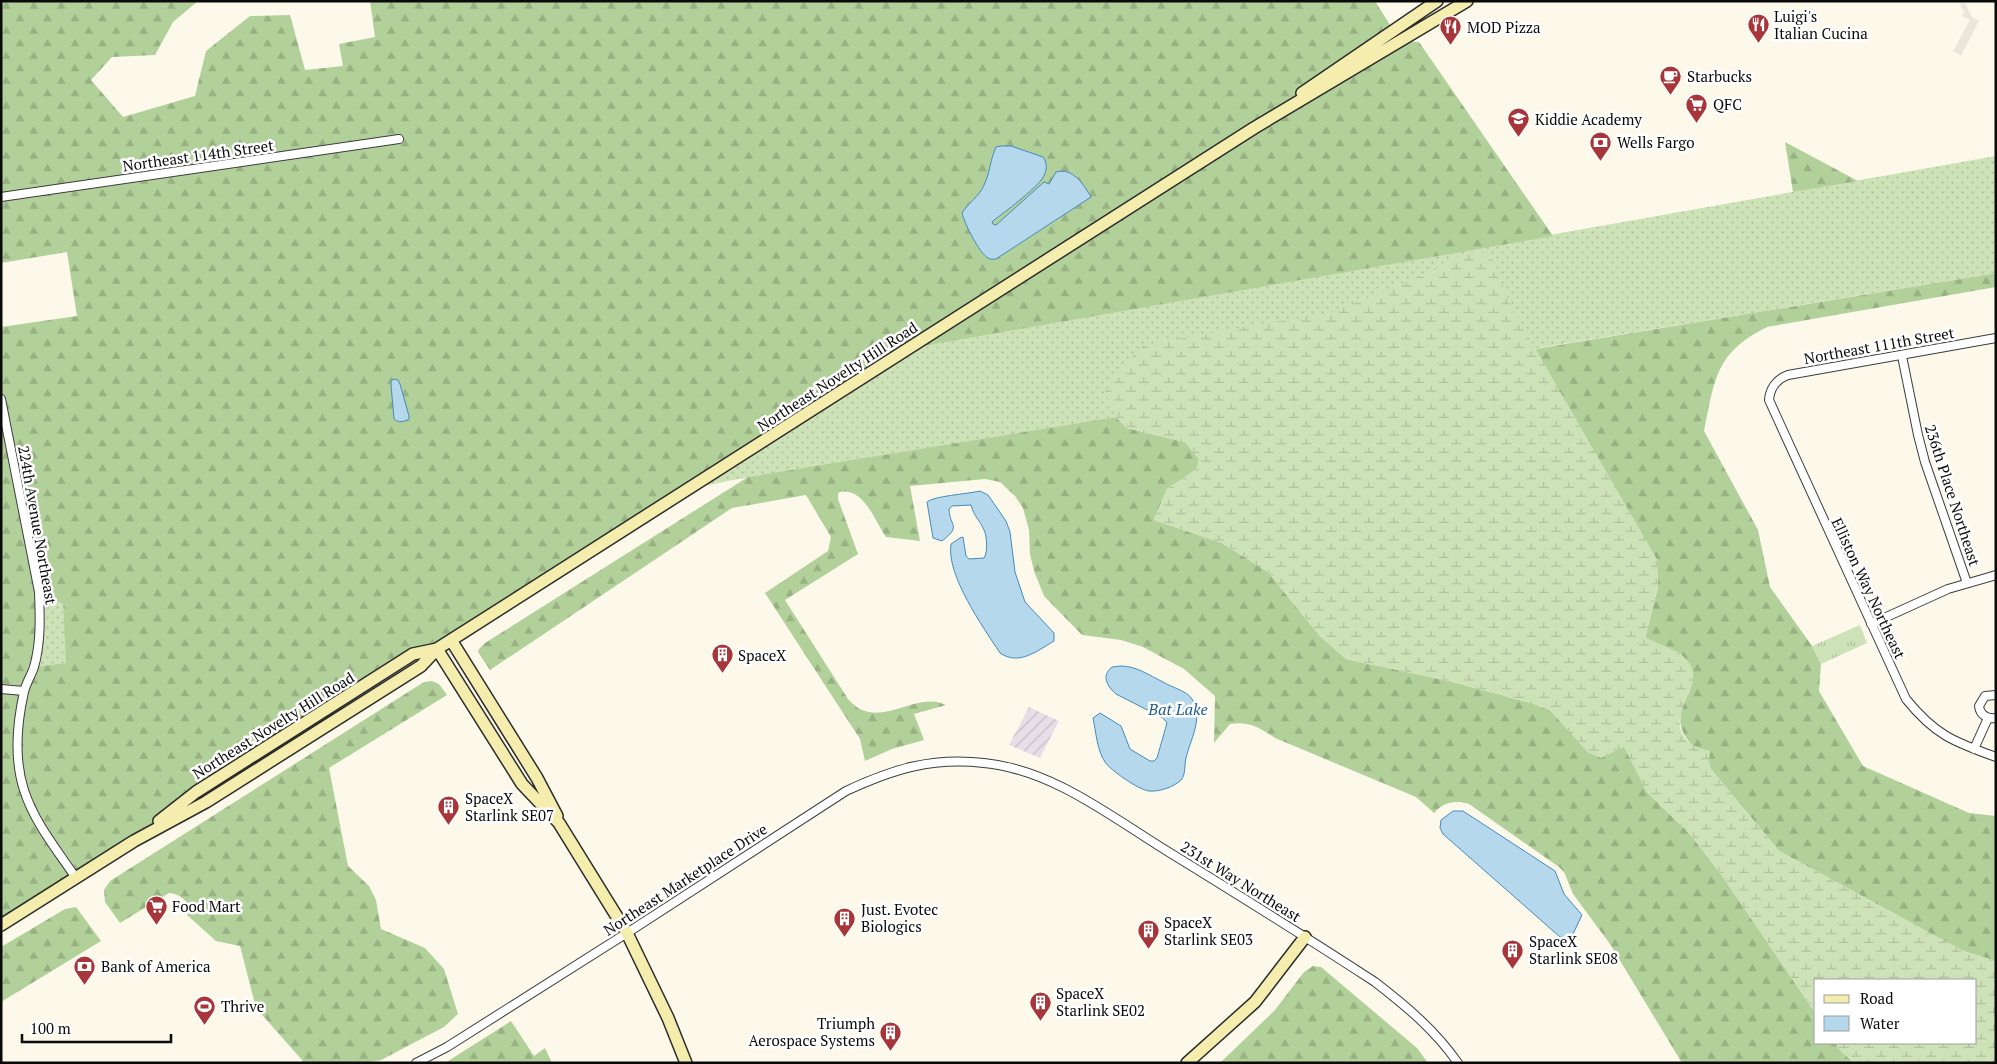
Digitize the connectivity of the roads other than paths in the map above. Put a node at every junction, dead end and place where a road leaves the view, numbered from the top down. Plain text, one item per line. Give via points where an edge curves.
1 (1437, 1) edge
2 (1467, 1) edge
3 (1254, 128) junction
4 (399, 139) dead end
5 (1, 197) edge
6 (1996, 338) edge
7 (1902, 356) junction
8 (1772, 388) joint
9 (1, 399) edge
10 (1996, 575) edge
11 (1967, 583) junction
12 (1871, 624) junction
13 (452, 640) junction
14 (437, 649) junction
15 (1, 689) edge
16 (24, 691) junction
17 (1996, 695) edge
18 (1992, 718) edge
19 (1974, 749) junction
20 (1996, 757) edge
21 (985, 763) joint
22 (559, 823) junction
23 (76, 878) junction
24 (2, 923) edge
25 (627, 933) junction
26 (1305, 936) junction
27 (416, 1063) edge
28 (686, 1063) edge
29 (1187, 1063) edge
30 (1458, 1063) edge

1 - 3 main road, Northeast Novelty Hill Road
2 - 3 main road, Northeast Novelty Hill Road
3 - 13 main road, Northeast Novelty Hill Road
4 - 5 street, Northeast 114th Street
6 - 7 street, Northeast 111th Street
7 - 8 street, Northeast 111th Street via 1788,375
7 - 11 street, 236th Place Northeast via 1925,462
8 - 12 street, Elliston Way Northeast via 1770,405
9 - 16 street, 224th Avenue Northeast via 39,592 39,642 34,667
10 - 11 street
11 - 12 street
12 - 19 street, Elliston Way Northeast via 1900,689 1913,707 1941,734
13 - 14 main road, Northeast Novelty Hill Road
13 - 22 main road via 537,778
14 - 22 main road via 522,784
14 - 23 main road, Northeast Novelty Hill Road via 421,666 206,802 134,841
15 - 16 street
16 - 23 street, 224th Avenue Northeast via 18,747 24,790 34,814
17 - 18 street via 1985,696 1980,702 1980,710
18 - 19 street
19 - 20 street, Elliston Way Northeast
21 - 25 street, Northeast Marketplace Drive via 944,762 881,774 846,791
21 - 26 street, 231st Way Northeast via 1036,775 1076,795
22 - 25 main road
23 - 24 main road, Northeast Novelty Hill Road
25 - 27 street, Northeast Marketplace Drive
25 - 28 main road
26 - 29 main road via 1255,1002
26 - 30 street, 231st Way Northeast via 1375,982 1416,1014

